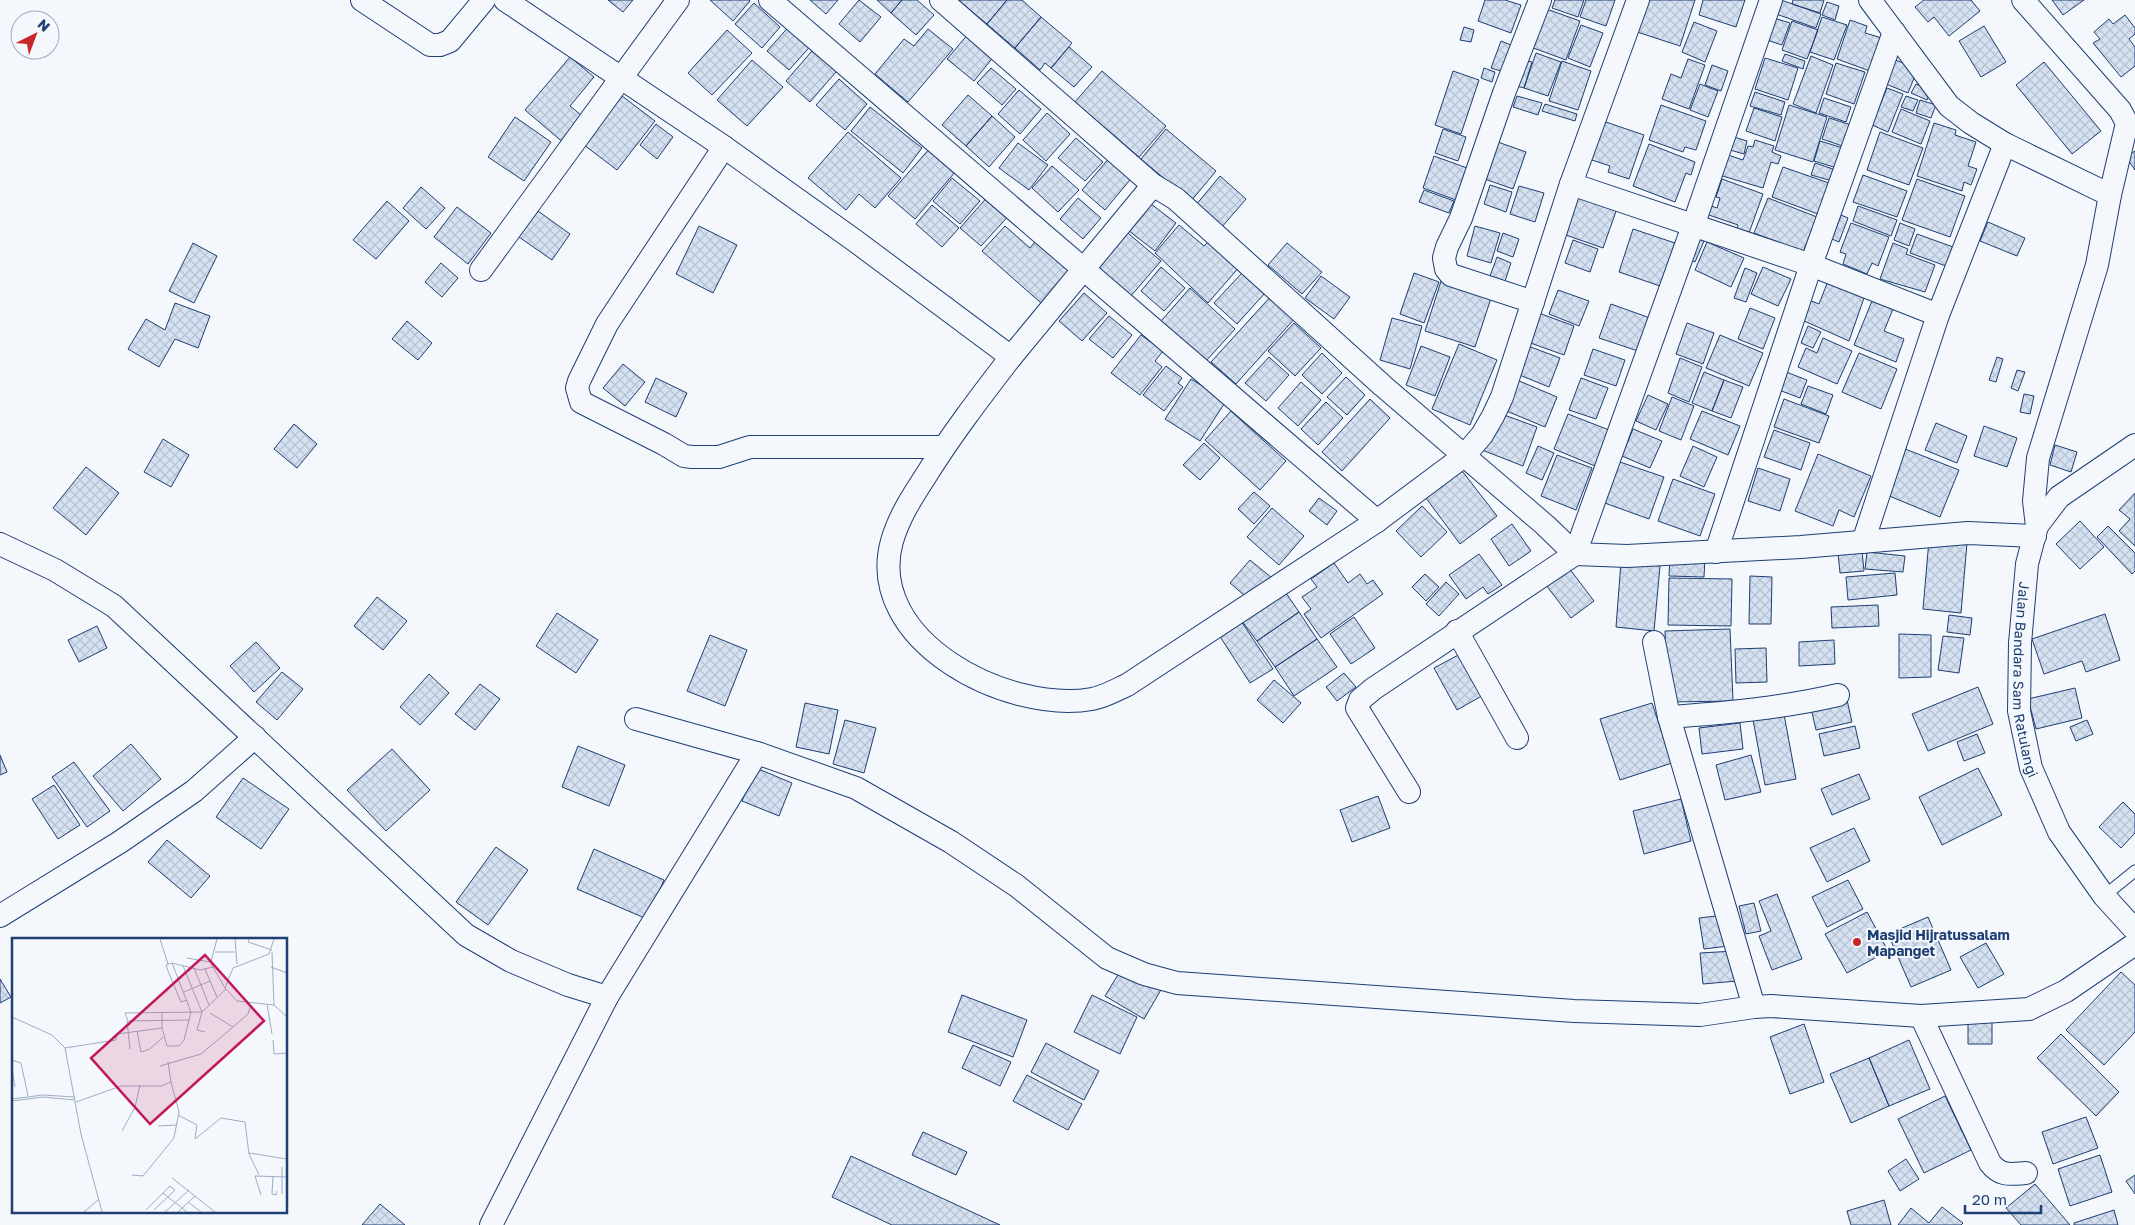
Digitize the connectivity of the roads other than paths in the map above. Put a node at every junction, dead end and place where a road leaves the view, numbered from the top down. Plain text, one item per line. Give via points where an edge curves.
1 (362, 0) edge
2 (484, 0) edge
3 (505, 0) edge
4 (678, 0) edge
5 (770, 0) edge
6 (942, 0) edge
7 (1540, 0) edge
8 (1638, 0) edge
9 (1771, 0) edge
10 (1870, 0) edge
11 (2023, 0) edge
12 (1894, 32) junction
13 (622, 77) junction
14 (2131, 122) edge
15 (2005, 144) junction
16 (724, 146) junction
17 (1571, 184) junction
18 (1154, 185) junction
19 (2110, 195) junction
20 (1693, 226) junction
21 (1812, 265) junction
22 (1084, 267) junction
23 (481, 270) dead end
24 (1533, 302) junction
25 (1938, 315) junction
26 (1011, 357) junction
27 (2135, 445) edge
28 (944, 447) junction
29 (1464, 456) junction
30 (1377, 521) junction
31 (2036, 530) junction
32 (1863, 542) junction
33 (0, 544) edge
34 (1716, 552) junction
35 (1575, 554) junction
36 (1457, 631) junction
37 (1654, 642) dead end
38 (1838, 695) dead end
39 (1668, 717) junction
40 (636, 719) dead end
41 (255, 737) junction
42 (1517, 738) dead end
43 (757, 753) junction
44 (1409, 792) dead end
45 (2135, 871) edge
46 (2104, 896) junction
47 (0, 916) edge
48 (2135, 930) edge
49 (2135, 944) edge
50 (607, 997) junction
51 (1754, 1006) junction
52 (1921, 1016) junction
53 (2026, 1173) dead end
54 (491, 1225) edge

1 - 2 street via 430,45 440,45 450,41
3 - 13 street
4 - 13 street
5 - 22 street
6 - 18 street
7 - 24 street via 1444,258 1451,275
8 - 17 street
9 - 20 street
10 - 12 street
11 - 14 street
12 - 15 street via 1949,106
12 - 21 street
13 - 16 street
13 - 23 street
14 - 19 street
15 - 19 street
15 - 25 street
16 - 26 street
16 - 28 street via 607,324 579,381 577,388 581,402 684,456 692,457 719,457 750,447
17 - 20 street
17 - 24 street
18 - 22 street
18 - 29 street via 1176,199
19 - 31 street via 2097,266 2038,458 2034,501
20 - 21 street
20 - 35 street
21 - 25 street
21 - 34 street
22 - 26 street
22 - 30 street
24 - 29 street via 1496,410 1482,435
25 - 32 street
26 - 28 street
27 - 31 street, Jalan Bandara Sam Ratulangi via 2059,497
28 - 30 street via 904,510 892,540 890,584 896,602 906,621 943,658 984,682 1028,696 1059,701 1093,699 1127,685
29 - 30 street
29 - 35 street
31 - 32 street
31 - 46 street, Jalan Bandara Sam Ratulangi via 2028,564 2020,644 2020,711 2031,768 2060,832
32 - 34 street
33 - 41 street via 55,570 114,606
34 - 35 street via 1627,556
35 - 36 street
36 - 42 street
36 - 44 street via 1373,689 1360,700 1357,708
37 - 39 street
38 - 39 street via 1747,711
39 - 51 street
40 - 43 street
41 - 47 street via 194,791 120,842
41 - 50 street via 466,935 510,962
43 - 50 street
43 - 51 street via 856,788 951,842 1017,886 1107,958 1144,974 1177,983 1574,1011 1700,1014
45 - 46 lane
46 - 48 street, Jalan Bandara Sam Ratulangi
49 - 52 street via 2066,991 2029,1009
50 - 54 street
51 - 52 street
52 - 53 street via 1990,1164 2004,1175

